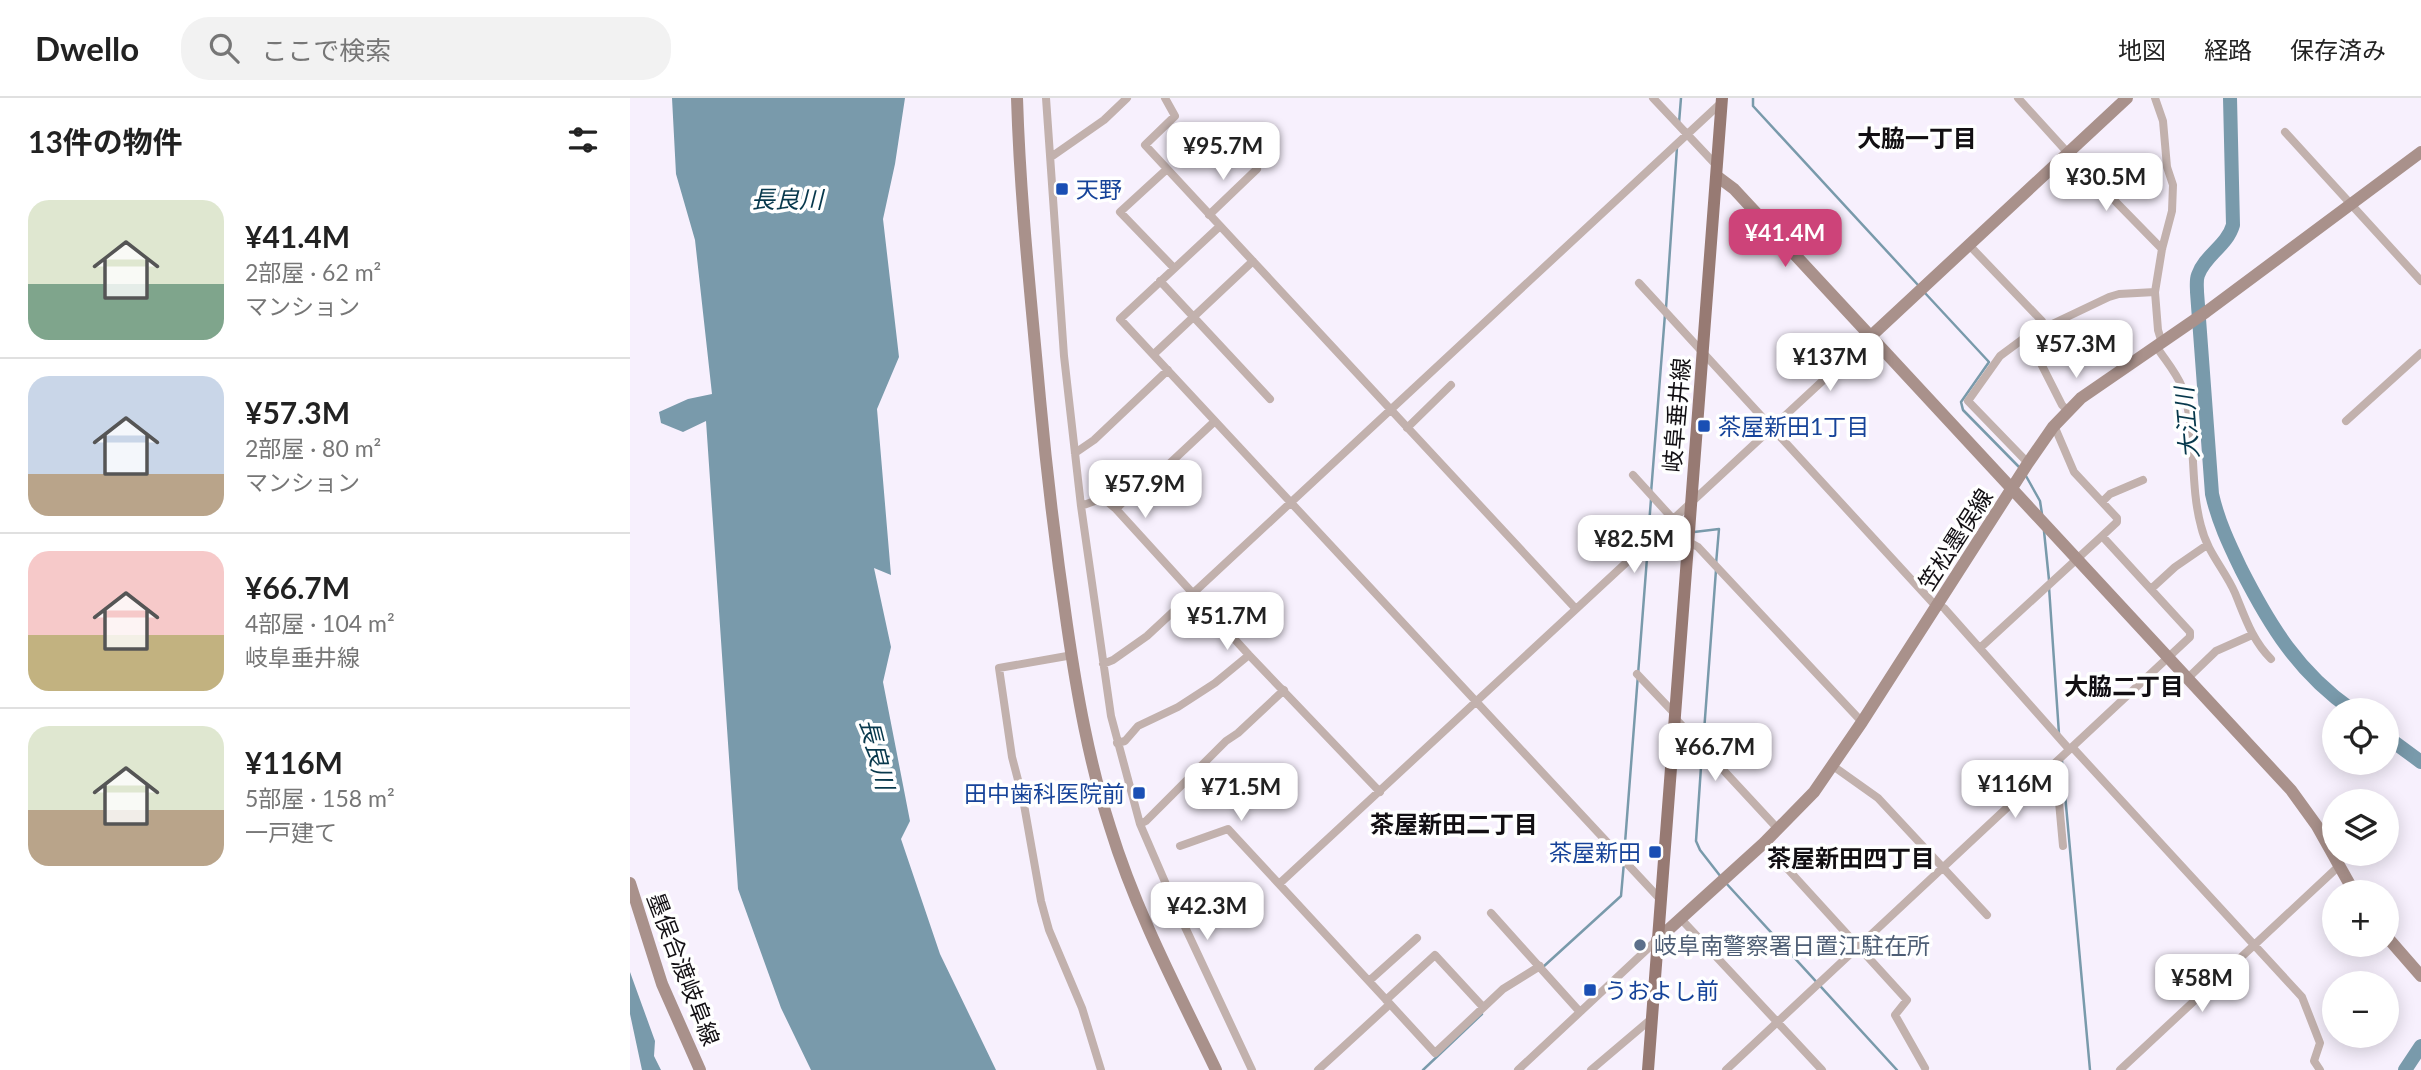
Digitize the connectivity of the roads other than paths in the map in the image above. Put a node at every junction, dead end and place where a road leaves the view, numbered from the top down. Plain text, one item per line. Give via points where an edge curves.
1 (1017, 98) edge
2 (1046, 98) edge
3 (1127, 98) edge
4 (1165, 98) edge
5 (1653, 98) edge
6 (2018, 98) edge
7 (2127, 98) edge
8 (2155, 98) edge
9 (1724, 99) edge
10 (2285, 132) dead end
11 (1686, 134) junction
12 (2421, 152) edge
13 (2068, 153) junction
14 (1051, 157) junction
15 (1167, 169) junction
16 (1257, 169) dead end
17 (1718, 172) junction
18 (2351, 205) junction
19 (1209, 215) junction
20 (1220, 226) junction
21 (1969, 244) junction
22 (2162, 249) junction
23 (1253, 261) junction
24 (1174, 268) junction
25 (1160, 281) junction
26 (2421, 281) edge
27 (1639, 283) dead end
28 (2155, 292) junction
29 (1194, 316) junction
30 (2045, 327) junction
31 (2027, 336) junction
32 (1870, 337) junction
33 (2159, 345) junction
34 (1702, 351) junction
35 (2421, 353) edge
36 (1154, 354) junction
37 (1168, 370) junction
38 (1451, 386) dead end
39 (1270, 399) dead end
40 (1391, 410) junction
41 (2067, 410) junction
42 (1215, 421) junction
43 (2346, 421) dead end
44 (2053, 427) junction
45 (1407, 428) junction
46 (1770, 428) junction
47 (1075, 453) junction
48 (2028, 463) junction
49 (1633, 475) dead end
50 (2143, 480) dead end
51 (2012, 489) junction
52 (1291, 501) junction
53 (2102, 502) junction
54 (1690, 503) junction
55 (1081, 506) junction
56 (1116, 509) junction
57 (1673, 519) junction
58 (2102, 536) junction
59 (1687, 541) junction
60 (2207, 545) junction
61 (2076, 559) junction
62 (2151, 589) junction
63 (1193, 593) junction
64 (1938, 605) junction
65 (1576, 609) junction
66 (2252, 635) junction
67 (1980, 648) junction
68 (1249, 654) junction
69 (1067, 656) dead end
70 (2168, 657) junction
71 (2271, 659) dead end
72 (1103, 663) junction
73 (1637, 674) dead end
74 (2188, 678) junction
75 (1284, 690) junction
76 (1477, 701) junction
77 (1674, 715) junction
78 (1862, 722) junction
79 (1118, 743) junction
80 (2071, 748) junction
81 (2053, 765) junction
82 (1833, 766) junction
83 (1380, 792) junction
84 (1139, 824) junction
85 (1777, 829) junction
86 (2322, 835) edge
87 (1764, 843) junction
88 (1180, 846) dead end
89 (2063, 846) dead end
90 (2339, 866) joint
91 (1943, 868) junction
92 (2347, 880) edge
93 (630, 883) edge
94 (1279, 884) junction
95 (1660, 899) junction
96 (1491, 913) dead end
97 (1987, 915) dead end
98 (1681, 919) junction
99 (1417, 938) dead end
100 (1657, 940) junction
101 (2255, 944) junction
102 (1858, 947) junction
103 (2399, 951) edge
104 (1540, 965) junction
105 (2421, 976) edge
106 (1369, 981) junction
107 (1388, 1002) junction
108 (1483, 1007) junction
109 (1580, 1012) junction
110 (1650, 1020) junction
111 (1777, 1022) junction
112 (1925, 1068) dead end
113 (2126, 1068) edge
114 (700, 1070) edge
115 (1101, 1070) edge
116 (1216, 1070) edge
117 (1252, 1070) edge
118 (1318, 1070) edge
119 (1518, 1070) edge
120 (1591, 1070) edge
121 (1648, 1070) edge
122 (1726, 1070) edge
123 (1822, 1070) edge
124 (2320, 1070) edge

1 - 116 street via 1045,454 1090,757 1127,877
2 - 14 street
3 - 14 street
4 - 15 street via 1175,116 1145,145
5 - 11 street
6 - 13 street
7 - 13 street
8 - 22 street via 2173,185
9 - 11 street
9 - 17 main road, 岐阜垂井線
10 - 18 street
11 - 17 street
11 - 40 street
12 - 18 street
13 - 21 street
13 - 22 street
14 - 47 street
15 - 19 street
15 - 24 street via 1120,212
16 - 19 street
17 - 32 street, 笠松墨俣線
17 - 34 main road, 岐阜垂井線
18 - 26 street
18 - 33 street
19 - 20 street
20 - 23 street
20 - 24 street
21 - 30 street
21 - 32 street
22 - 28 street
23 - 29 street
23 - 40 street
24 - 25 street
25 - 29 street
25 - 36 street via 1120,319
27 - 34 street
28 - 30 street via 2119,294
28 - 33 street
29 - 36 street
29 - 39 street
30 - 31 street
31 - 41 street
31 - 48 street via 2000,356 1968,401
32 - 46 street
32 - 51 street, 笠松墨俣線
33 - 41 street
33 - 60 street via 2186,400 2195,494
34 - 46 street
34 - 54 main road, 岐阜垂井線
35 - 43 street
36 - 37 street
37 - 42 street
37 - 47 street
38 - 45 street
40 - 45 street
40 - 52 street
41 - 44 street
42 - 52 street
42 - 56 street
44 - 48 street
44 - 53 street via 2074,472
45 - 65 street
46 - 54 street
46 - 64 street
47 - 55 street
48 - 51 street
49 - 57 street
50 - 53 street
51 - 61 street
51 - 64 street, 笠松墨俣線
52 - 63 street
52 - 76 street
53 - 58 street via 2117,522
54 - 57 street
54 - 59 main road, 岐阜垂井線
55 - 56 street via 1103,498
55 - 72 street
56 - 63 street
57 - 65 street
58 - 61 street
58 - 62 street
59 - 77 main road, 岐阜垂井線
59 - 78 street via 1698,547
60 - 62 street
60 - 66 street via 2234,590
61 - 67 street
61 - 70 street
62 - 70 street via 2190,632
63 - 68 street
63 - 72 street via 1147,636
64 - 67 street
64 - 78 street, 笠松墨俣線
65 - 76 street
66 - 71 street
66 - 74 street via 2216,651
67 - 80 street
68 - 75 street
68 - 79 street via 1215,683 1138,726
69 - 115 street via 999,668 1041,901
70 - 74 street
70 - 80 street
72 - 79 street
73 - 77 street
74 - 86 street via 2291,790
75 - 83 street
75 - 84 street
76 - 83 street
76 - 95 street
77 - 85 street
77 - 95 main road, 岐阜垂井線
78 - 82 street, 笠松墨俣線
79 - 84 street
80 - 81 street
80 - 101 street
81 - 89 street
81 - 91 street
82 - 85 street, 笠松墨俣線
82 - 91 street via 1878,798
83 - 94 street
84 - 117 street
85 - 87 street, 笠松墨俣線
87 - 98 street, 笠松墨俣線
87 - 102 street
88 - 94 street via 1228,829
90 - 92 street
90 - 101 street
91 - 97 street
91 - 102 street
93 - 114 street, 墨俣合渡岐阜線 via 663,984
94 - 106 street
95 - 100 main road, 岐阜垂井線
96 - 104 street
98 - 100 street, 笠松墨俣線
98 - 111 street
99 - 106 street
100 - 109 street
100 - 110 main road, 岐阜垂井線
101 - 113 street
101 - 124 street via 2302,998 2320,1044 2314,1061
102 - 111 street
102 - 112 street via 1907,1000 1895,1015
103 - 105 street
104 - 108 street
104 - 109 street
106 - 107 street
107 - 108 street via 1435,1053
107 - 108 street via 1435,955
107 - 118 street
109 - 119 street
110 - 120 street
110 - 121 main road, 岐阜垂井線
111 - 122 street
111 - 123 street

